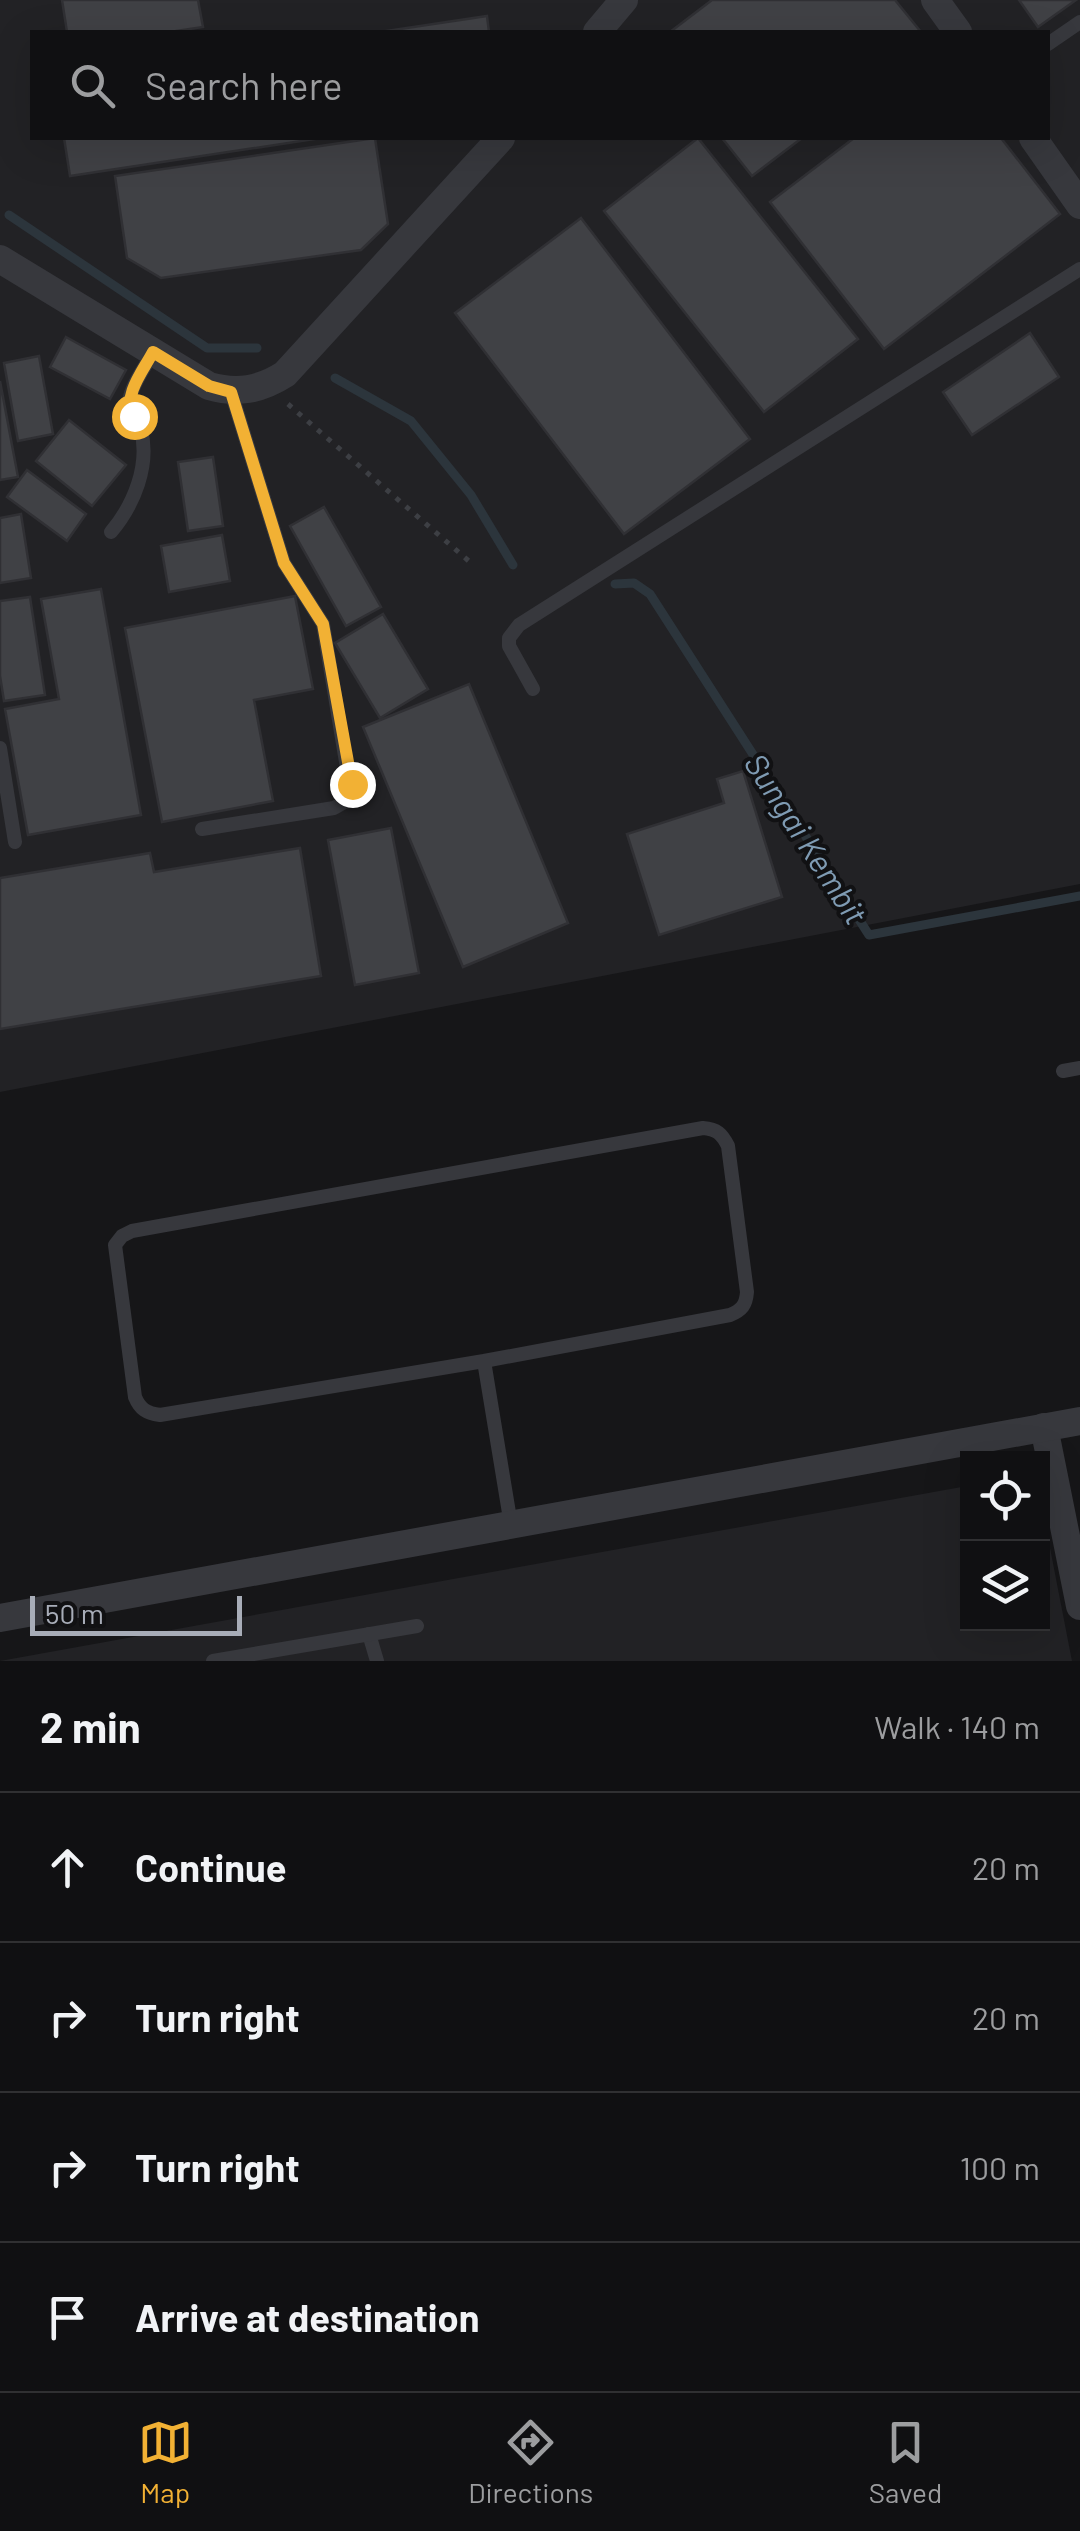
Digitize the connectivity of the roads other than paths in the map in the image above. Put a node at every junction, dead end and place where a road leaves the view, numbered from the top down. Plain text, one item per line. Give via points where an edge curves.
1 (624, 0) edge
2 (935, 0) edge
3 (1080, 22) edge
4 (599, 30) edge
5 (957, 30) edge
6 (1050, 43) edge
7 (499, 140) edge
8 (1034, 140) edge
9 (1080, 205) edge
10 (0, 259) edge
11 (1080, 268) edge
12 (153, 352) junction
13 (231, 392) junction
14 (111, 532) dead end
15 (533, 689) dead end
16 (0, 748) edge
17 (202, 829) dead end
18 (15, 842) dead end
19 (1080, 1068) edge
20 (1062, 1071) dead end
21 (484, 1361) junction
22 (1080, 1421) edge
23 (1044, 1427) junction
24 (511, 1525) junction
25 (1080, 1606) edge
26 (0, 1618) edge
27 (416, 1626) dead end
28 (369, 1634) junction
29 (213, 1661) edge
30 (376, 1661) edge

1 - 4 street
2 - 5 street
3 - 6 lane
7 - 13 street via 285,374 266,386
8 - 9 street
10 - 12 street
11 - 15 lane via 519,625 510,646
12 - 13 street
12 - 14 lane via 130,396 141,428 137,490
13 - 17 lane via 284,563 323,624 351,792 334,808
16 - 18 lane
19 - 20 lane
21 - 21 lane via 149,1414 135,1397 115,1245 132,1232 703,1128 723,1136 747,1292 740,1311
21 - 24 lane
22 - 23 street
23 - 24 street
23 - 25 street
24 - 26 street
27 - 28 lane
28 - 29 lane
28 - 30 lane

